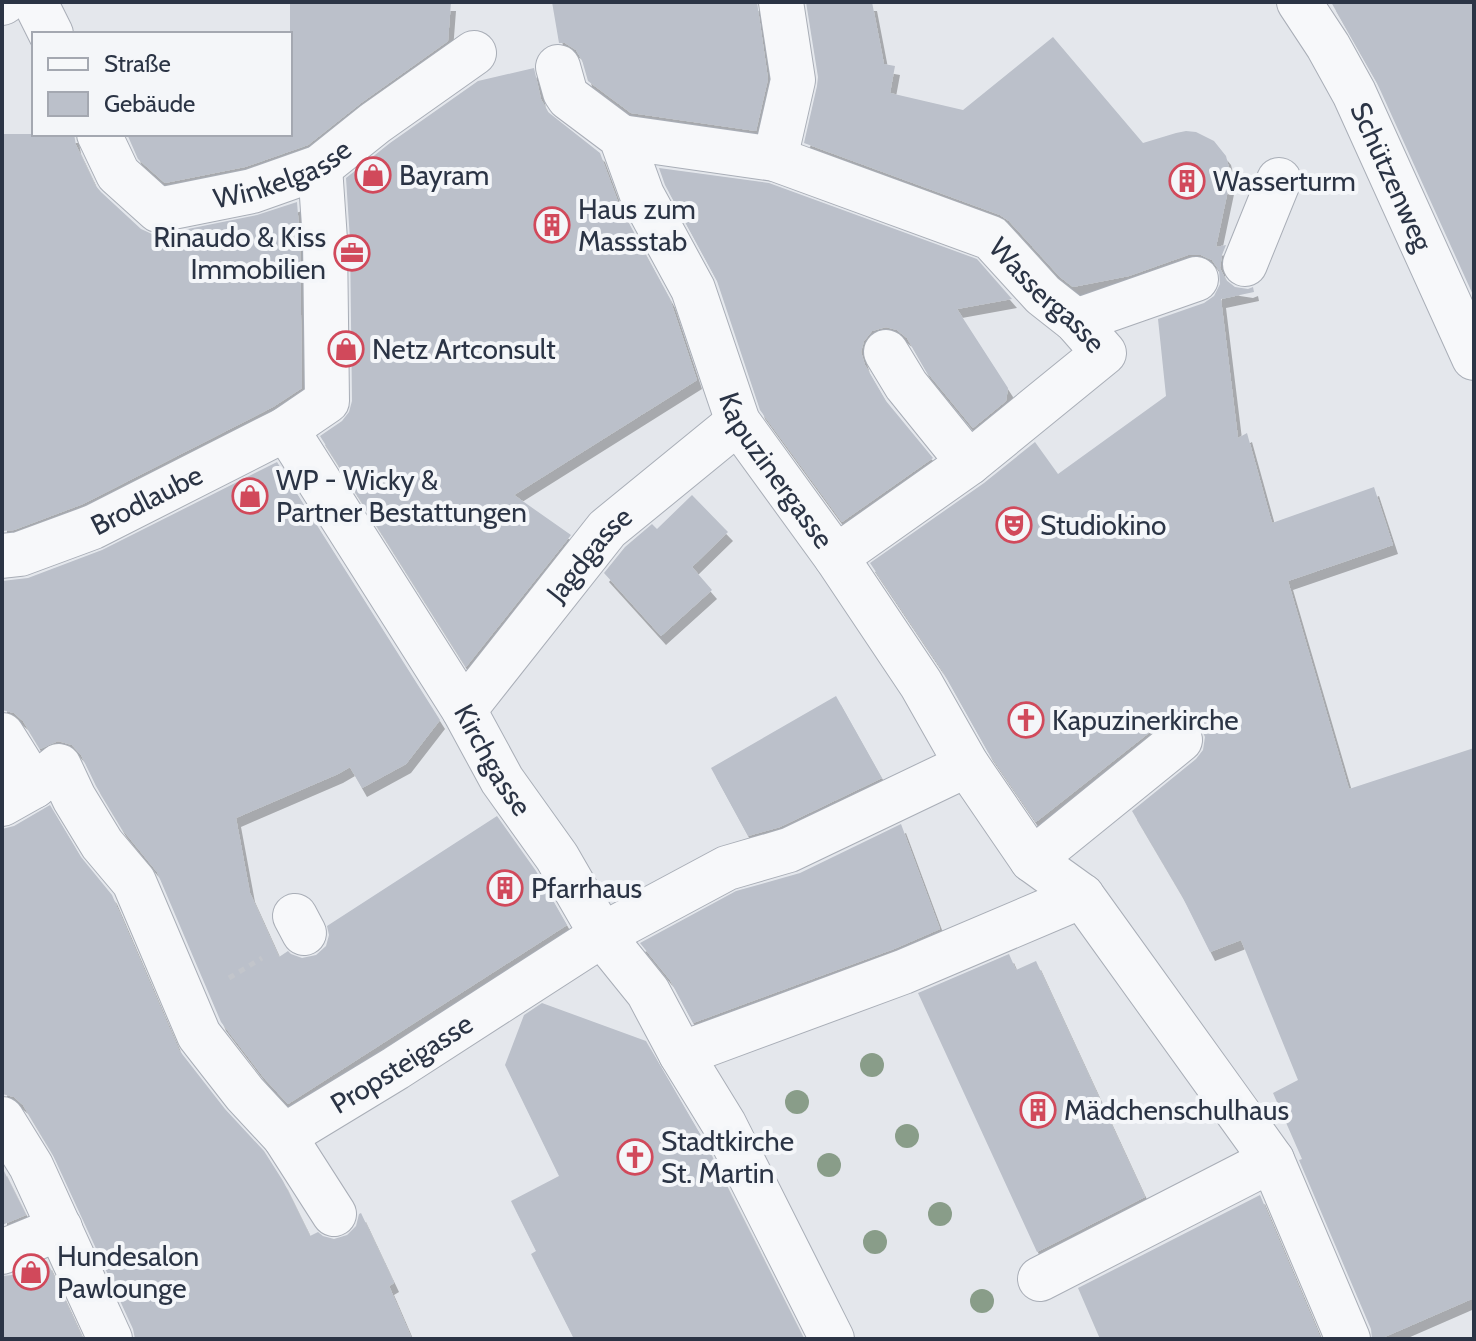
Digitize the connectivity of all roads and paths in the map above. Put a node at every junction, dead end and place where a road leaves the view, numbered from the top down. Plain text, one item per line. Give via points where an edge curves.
1 (35, 2) edge
2 (781, 2) edge
3 (1299, 2) edge
4 (50, 32) edge
5 (474, 53) dead end
6 (558, 67) dead end
7 (100, 136) edge
8 (621, 137) junction
9 (775, 159) junction
10 (320, 167) junction
11 (1279, 180) dead end
12 (1245, 264) dead end
13 (1196, 279) dead end
14 (1076, 321) junction
15 (886, 352) dead end
16 (1474, 358) edge
17 (738, 422) junction
18 (286, 429) junction
19 (969, 463) junction
20 (2, 556) edge
21 (836, 557) junction
22 (464, 710) junction
23 (2, 735) edge
24 (1180, 740) dead end
25 (967, 765) junction
26 (18, 795) edge
27 (1032, 860) junction
28 (1082, 896) junction
29 (602, 935) junction
30 (681, 1054) junction
31 (2, 1119) edge
32 (284, 1136) junction
33 (1272, 1160) junction
34 (334, 1214) dead end
35 (60, 1228) junction
36 (2, 1252) edge
37 (1040, 1279) dead end
38 (110, 1339) edge
39 (832, 1339) edge
40 (1348, 1339) edge

1 - 4 street
2 - 9 street via 793,80
3 - 16 street, Schützenweg via 1354,93
5 - 10 street, Winkelgasse
6 - 8 street via 569,98
7 - 10 street, Winkelgasse via 118,174 158,210 252,191
8 - 9 street, Wassergasse
8 - 17 street, Kapuzinergasse via 642,195 693,289
9 - 14 street, Wassergasse via 991,238 1043,295
10 - 18 street via 327,401
11 - 12 street
13 - 14 street
14 - 19 street, Wassergasse via 1104,353
15 - 19 street
17 - 21 street, Kapuzinergasse
17 - 22 street, Jagdgasse via 607,529
18 - 20 street, Brodlaube via 93,527
18 - 22 street, Kirchgasse
19 - 21 street, Wassergasse
21 - 25 street, Kapuzinergasse via 921,684
22 - 29 street, Kirchgasse via 502,780 557,857
23 - 26 street
24 - 27 street
25 - 27 street, Kapuzinergasse
25 - 29 street, Propsteigasse via 789,850 727,868
26 - 32 street via 59,766 102,844 134,882 199,1035
27 - 28 street, Kapuzinergasse
28 - 30 street via 903,972
28 - 33 street, Kapuzinergasse
29 - 30 street, Kirchgasse via 648,992
29 - 32 street, Propsteigasse
30 - 39 street, Kirchgasse via 724,1124
31 - 35 street
32 - 34 street
33 - 37 street
33 - 40 street, Kapuzinergasse
35 - 36 street
35 - 38 street

